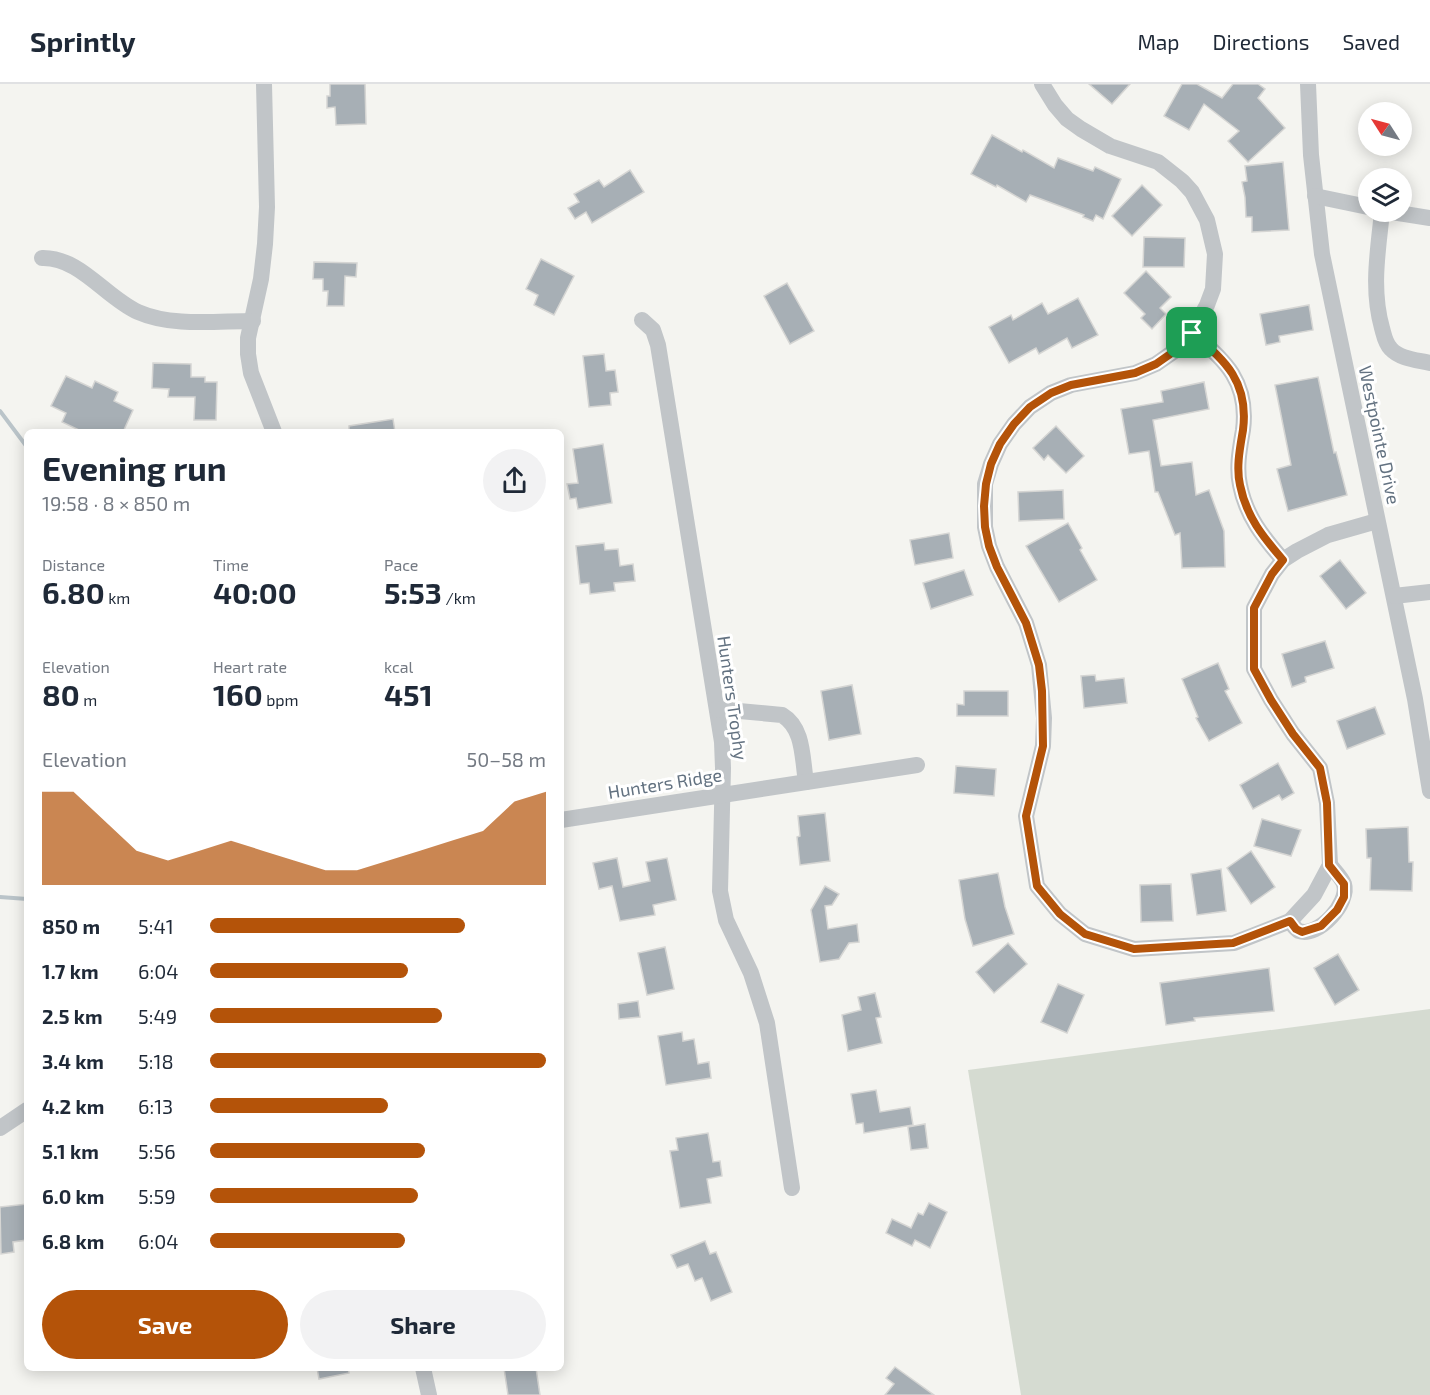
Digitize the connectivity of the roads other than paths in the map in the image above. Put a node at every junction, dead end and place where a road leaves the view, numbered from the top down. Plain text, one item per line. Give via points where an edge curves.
1 (264, 84) edge
2 (1042, 84) edge
3 (1308, 84) edge
4 (1315, 196) junction
5 (1358, 205) edge
6 (1412, 215) edge
7 (1430, 218) edge
8 (1381, 222) edge
9 (42, 258) dead end
10 (642, 320) dead end
11 (253, 321) junction
12 (1192, 333) junction
13 (1430, 363) edge
14 (273, 429) edge
15 (1377, 521) junction
16 (1283, 560) junction
17 (1430, 592) edge
18 (1394, 596) junction
19 (717, 709) junction
20 (917, 765) dead end
21 (806, 782) junction
22 (1430, 791) edge
23 (722, 795) junction
24 (564, 820) edge
25 (1329, 865) junction
26 (1290, 921) junction
27 (24, 1112) edge
28 (0, 1128) edge
29 (792, 1188) dead end
30 (424, 1371) edge
31 (429, 1395) edge

1 - 11 street via 267,207
2 - 12 street via 1067,119 1110,146 1158,162 1182,181 1199,204 1213,238 1215,271 1207,305
3 - 4 street, Westpointe Drive
4 - 5 street
4 - 15 street, Westpointe Drive via 1322,254
6 - 7 street
8 - 13 street via 1375,281 1378,315 1386,342 1400,355
9 - 11 street via 67,263 126,306 152,317
10 - 19 street, Hunters Trophy via 654,330 658,345
11 - 14 street via 248,338 251,373
12 - 16 street via 1220,356 1237,381 1244,411 1238,464 1243,499 1256,528
12 - 26 street via 1176,350 1135,373 1071,385 1051,393 1014,424 991,464 984,506 989,546 1026,623 1039,665 1042,691 1043,746 1026,816 1037,886 1060,914 1085,934 1134,949 1233,943
15 - 16 street via 1321,538
15 - 18 street, Westpointe Drive
16 - 25 street via 1254,608 1254,669 1293,734 1320,768 1327,803
17 - 18 street
18 - 22 street, Westpointe Drive
19 - 21 street via 782,714 791,720 798,730
19 - 23 street, Hunters Trophy via 722,742
20 - 21 street, Hunters Ridge
21 - 23 street, Hunters Ridge
23 - 24 street, Hunters Ridge
23 - 29 street, Hunters Trophy via 722,907 751,973 767,1023
25 - 26 street via 1314,895
25 - 26 street via 1344,884 1344,897 1337,910 1310,931 1296,929
27 - 28 street
30 - 31 street

